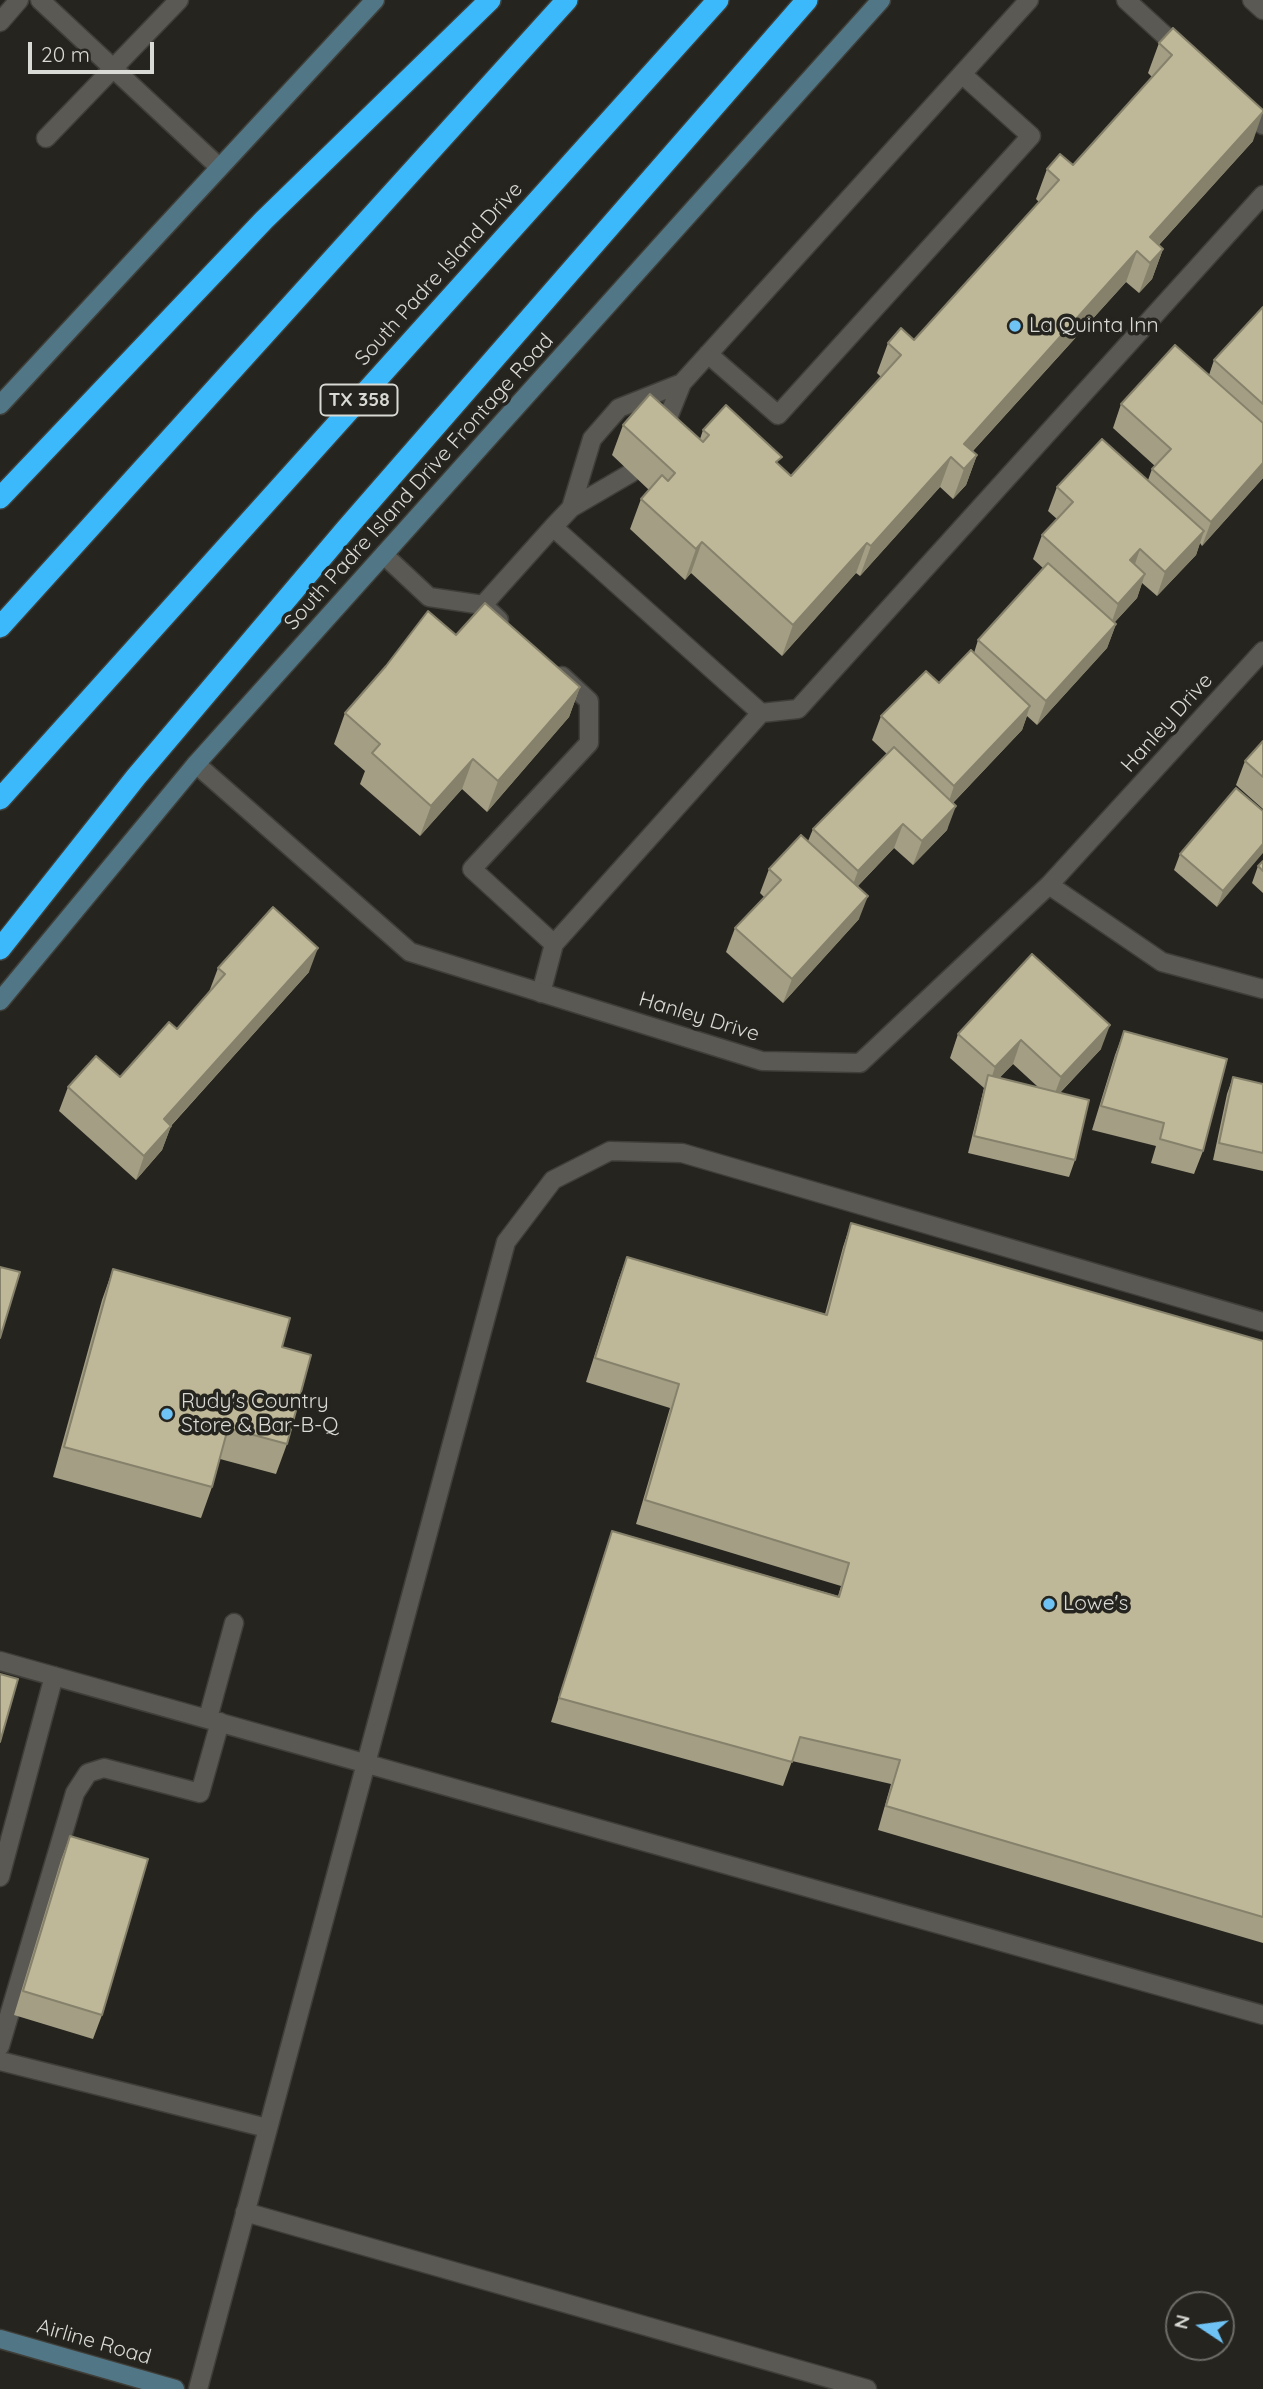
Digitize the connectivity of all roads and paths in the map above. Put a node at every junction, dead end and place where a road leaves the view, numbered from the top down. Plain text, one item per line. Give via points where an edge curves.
1 (19, 0) edge
2 (40, 0) edge
3 (179, 0) edge
4 (375, 0) edge
5 (490, 0) edge
6 (567, 0) edge
7 (718, 0) edge
8 (807, 0) edge
9 (881, 0) edge
10 (1029, 0) edge
11 (1126, 0) edge
12 (1252, 0) edge
13 (1263, 10) edge
14 (0, 22) edge
15 (1194, 62) edge
16 (114, 67) junction
17 (962, 75) junction
18 (1234, 98) edge
19 (1263, 125) edge
20 (46, 138) dead end
21 (219, 167) junction
22 (1263, 195) edge
23 (709, 354) junction
24 (682, 383) junction
25 (0, 405) edge
26 (659, 442) edge
27 (631, 473) dead end
28 (0, 498) edge
29 (571, 508) junction
30 (553, 527) junction
31 (384, 555) junction
32 (483, 605) junction
33 (0, 627) edge
34 (512, 631) edge
35 (1263, 651) edge
36 (550, 666) edge
37 (761, 713) junction
38 (196, 764) junction
39 (0, 799) edge
40 (1049, 885) junction
41 (554, 944) junction
42 (0, 949) edge
43 (1263, 989) edge
44 (541, 993) junction
45 (0, 1001) edge
46 (1263, 1322) edge
47 (234, 1623) dead end
48 (0, 1661) edge
49 (54, 1676) junction
50 (214, 1720) junction
51 (365, 1762) junction
52 (0, 1877) edge
53 (1263, 2015) edge
54 (0, 2046) edge
55 (0, 2061) edge
56 (267, 2128) junction
57 (245, 2212) junction
58 (0, 2339) edge
59 (175, 2389) edge
60 (198, 2389) edge
61 (867, 2389) edge

1 - 14 street
2 - 16 street
3 - 16 street
4 - 21 main road
5 - 28 highway via 264,220
6 - 33 highway
7 - 39 highway, South Padre Island Drive / TX 358
8 - 42 highway via 346,529 136,777
9 - 31 main road, South Padre Island Drive Frontage Road
10 - 17 street
11 - 15 street
12 - 13 street
16 - 20 street
16 - 21 street
17 - 23 street
17 - 23 street via 1031,136 788,405 778,415
18 - 19 street
21 - 25 main road
22 - 37 street via 798,709
23 - 24 street
24 - 26 street
24 - 29 street via 620,408 592,439
27 - 29 street
29 - 30 street
30 - 32 street
30 - 37 street
31 - 32 street via 429,597
31 - 38 main road, South Padre Island Drive Frontage Road
32 - 34 street
35 - 40 street, Hanley Drive
36 - 41 street via 589,701 589,743 472,869
37 - 41 street
38 - 44 street, Hanley Drive via 410,952
38 - 45 main road, South Padre Island Drive Frontage Road
40 - 43 street via 1162,962
40 - 44 street, Hanley Drive via 860,1063 762,1061
41 - 44 street
46 - 51 street via 682,1153 610,1151 553,1180 506,1242
47 - 50 street
48 - 49 street
49 - 50 street
49 - 52 street
50 - 51 street
50 - 54 street via 200,1794 104,1768 88,1773 75,1793
51 - 53 street
51 - 56 street
55 - 56 street
56 - 57 street
57 - 60 street
57 - 61 street
58 - 59 main road, Airline Road

